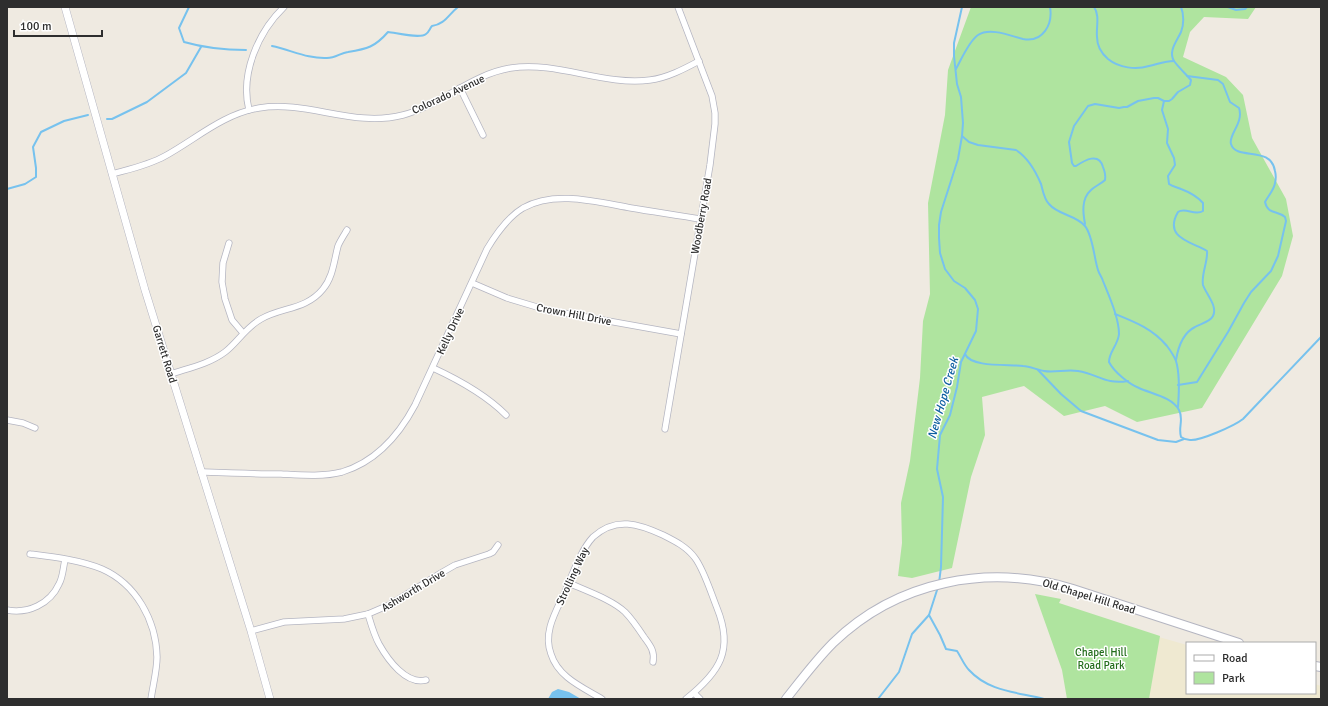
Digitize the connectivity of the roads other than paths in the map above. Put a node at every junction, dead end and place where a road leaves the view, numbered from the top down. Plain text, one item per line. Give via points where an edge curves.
1 (65, 7) edge
2 (284, 7) edge
3 (678, 7) edge
4 (699, 62) junction
5 (460, 88) junction
6 (248, 110) junction
7 (483, 135) dead end
8 (112, 174) junction
9 (700, 219) junction
10 (347, 230) dead end
11 (229, 243) dead end
12 (472, 283) junction
13 (243, 333) junction
14 (681, 334) junction
15 (433, 368) junction
16 (171, 374) junction
17 (506, 415) dead end
18 (7, 420) edge
19 (35, 428) dead end
20 (665, 429) dead end
21 (201, 472) junction
22 (498, 545) dead end
23 (30, 554) dead end
24 (65, 560) junction
25 (569, 583) junction
26 (7, 610) edge
27 (368, 614) junction
28 (251, 631) junction
29 (1236, 642) edge
30 (653, 662) dead end
31 (426, 680) dead end
32 (694, 693) junction
33 (151, 699) edge
34 (270, 699) edge
35 (602, 699) edge
36 (688, 699) edge
37 (700, 699) edge
38 (786, 699) edge

1 - 8 street, Garrett Road
2 - 6 street via 269,24 253,54 247,85
3 - 4 street, Woodberry Road
4 - 5 street, Colorado Avenue via 660,78 636,81 527,66 491,74
4 - 9 street, Woodberry Road via 712,96 715,118
5 - 6 street, Colorado Avenue via 409,113 380,119 352,118 283,107
5 - 7 street
6 - 8 street, Colorado Avenue via 221,122 157,160
8 - 16 street, Garrett Road
9 - 12 street, Kelly Drive via 584,200 558,199 533,204 513,216 494,237
9 - 14 street, Woodberry Road
10 - 13 street via 339,245 331,275 322,291 298,307 266,316
11 - 13 street via 222,263 222,282 232,320
12 - 14 street, Crown Hill Drive via 547,310
12 - 15 street, Kelly Drive
13 - 16 street via 224,353
14 - 20 street, Woodberry Road
15 - 17 street via 468,386
15 - 21 street, Kelly Drive via 415,406 395,436 380,450 349,469 332,474 304,475
16 - 21 street, Garrett Road
18 - 19 street
21 - 28 street, Garrett Road
22 - 27 street, Ashworth Drive via 493,552 448,569 389,605
23 - 24 street
24 - 26 street via 59,585 45,601 34,608 22,611
24 - 33 street via 90,565 115,576 137,597 146,610 155,638 156,654
25 - 30 street via 615,604 624,611 652,648
25 - 32 street, Strolling Way via 587,545 598,533 613,526 639,525 686,548 699,565 725,632 724,650 718,664
25 - 35 street, Strolling Way via 550,627 550,654 564,675
27 - 28 street, Ashworth Drive via 344,619 284,622
27 - 31 street via 379,644 392,662 408,677 419,681
28 - 34 street, Garrett Road
29 - 38 main road, Old Chapel Hill Road via 1047,582 1003,576 964,579 917,591 886,605 852,627 824,653
32 - 36 street, Strolling Way
32 - 37 street

